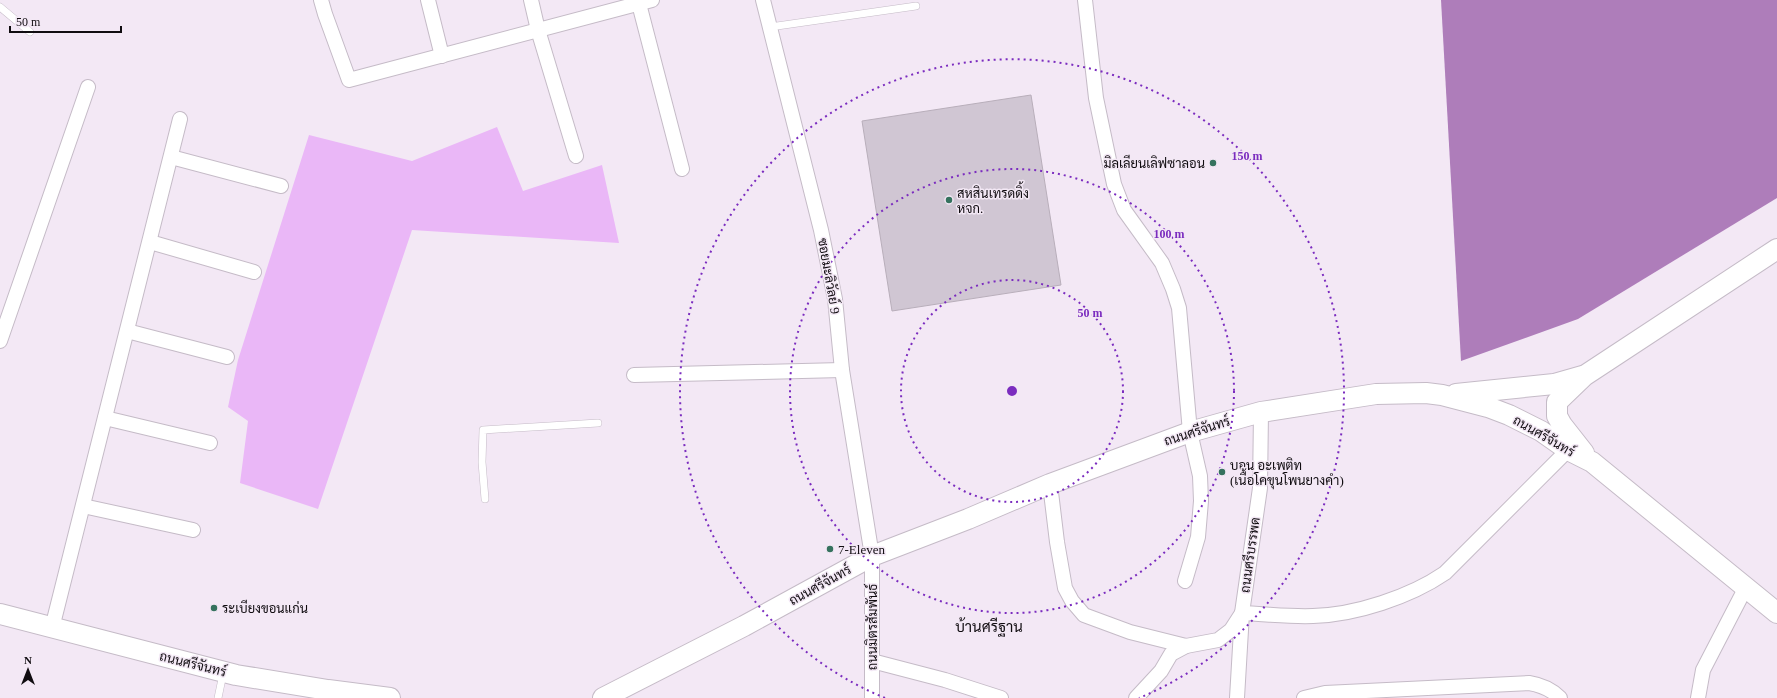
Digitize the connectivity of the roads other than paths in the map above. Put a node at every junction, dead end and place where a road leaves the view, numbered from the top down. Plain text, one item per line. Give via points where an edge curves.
1 (321, 0) edge
2 (428, 0) edge
3 (531, 0) edge
4 (763, 0) edge
5 (1086, 0) edge
6 (643, 1) edge
7 (916, 6) dead end
8 (0, 8) edge
9 (770, 27) junction
10 (538, 30) junction
11 (30, 32) dead end
12 (442, 56) junction
13 (88, 87) dead end
14 (180, 119) dead end
15 (576, 156) dead end
16 (171, 157) junction
17 (682, 169) dead end
18 (281, 186) dead end
19 (150, 242) junction
20 (1777, 249) edge
21 (254, 272) dead end
22 (128, 331) junction
23 (0, 341) edge
24 (227, 357) dead end
25 (842, 370) junction
26 (634, 375) dead end
27 (1584, 376) junction
28 (1442, 395) junction
29 (1261, 412) junction
30 (105, 418) junction
31 (598, 423) dead end
32 (1190, 432) junction
33 (210, 443) dead end
34 (1568, 450) junction
35 (1592, 462) junction
36 (1050, 484) junction
37 (485, 499) dead end
38 (83, 506) junction
39 (193, 530) dead end
40 (872, 556) junction
41 (1185, 581) dead end
42 (1746, 588) junction
43 (1777, 612) edge
44 (0, 614) edge
45 (1242, 614) junction
46 (52, 628) junction
47 (1186, 646) junction
48 (872, 661) junction
49 (223, 671) junction
50 (327, 694) edge
51 (218, 698) edge
52 (390, 698) edge
53 (602, 698) edge
54 (872, 698) edge
55 (1001, 698) edge
56 (1136, 698) edge
57 (1237, 698) edge
58 (1304, 698) edge
59 (1560, 698) edge
60 (1698, 698) edge

1 - 12 street via 349,80
2 - 12 street
3 - 10 street
4 - 9 street, ซอยมะลิวัลย์ 9
5 - 32 street via 1096,98 1114,184 1124,210 1162,263 1179,308
6 - 10 street
6 - 17 street
7 - 9 lane
8 - 11 lane
9 - 25 street, ซอยมะลิวัลย์ 9 via 821,230 835,299
10 - 12 street
10 - 15 street
13 - 23 street
14 - 16 street
16 - 18 street
16 - 19 street
19 - 21 street
19 - 22 street
20 - 27 main road
22 - 24 street
22 - 30 street
25 - 26 street
25 - 40 street, ซอยมะลิวัลย์ 9
27 - 28 main road via 1554,384
27 - 35 main road via 1557,402 1557,416
28 - 29 main road, ถนนศรีจันทร์ via 1376,394
28 - 34 main road, ถนนศรีจันทร์ via 1509,415 1541,431
29 - 32 main road, ถนนศรีจันทร์
29 - 45 street, ถนนศรีบรรพด via 1260,488
30 - 33 street
30 - 38 street
31 - 37 lane via 483,430
32 - 36 main road, ถนนศรีจันทร์
32 - 41 street via 1200,476 1201,501 1198,537
34 - 35 main road, ถนนศรีจันทร์
34 - 45 street via 1445,573 1432,582 1388,601 1351,611 1314,616
35 - 42 main road, ถนนศรีจันทร์
36 - 40 main road, ถนนศรีจันทร์
36 - 47 street via 1065,588 1077,609 1084,615 1130,632
38 - 39 street
38 - 46 street
40 - 48 street, ถนนมิตรสัมพันธ์
40 - 53 main road, ถนนศรีจันทร์ via 744,626
42 - 43 main road, ถนนศรีจันทร์
42 - 60 street via 1703,670
44 - 46 main road, ถนนศรีจันทร์
45 - 47 street via 1231,630 1218,640
45 - 57 street, ถนนศรีบรรพด
46 - 49 main road, ถนนศรีจันทร์
47 - 56 street via 1171,654 1161,671
48 - 54 street, ถนนมิตรสัมพันธ์
48 - 55 street
49 - 50 main road, ถนนศรีจันทร์
49 - 51 lane
50 - 52 main road, ถนนศรีจันทร์
58 - 59 street via 1325,693 1529,683 1541,685

